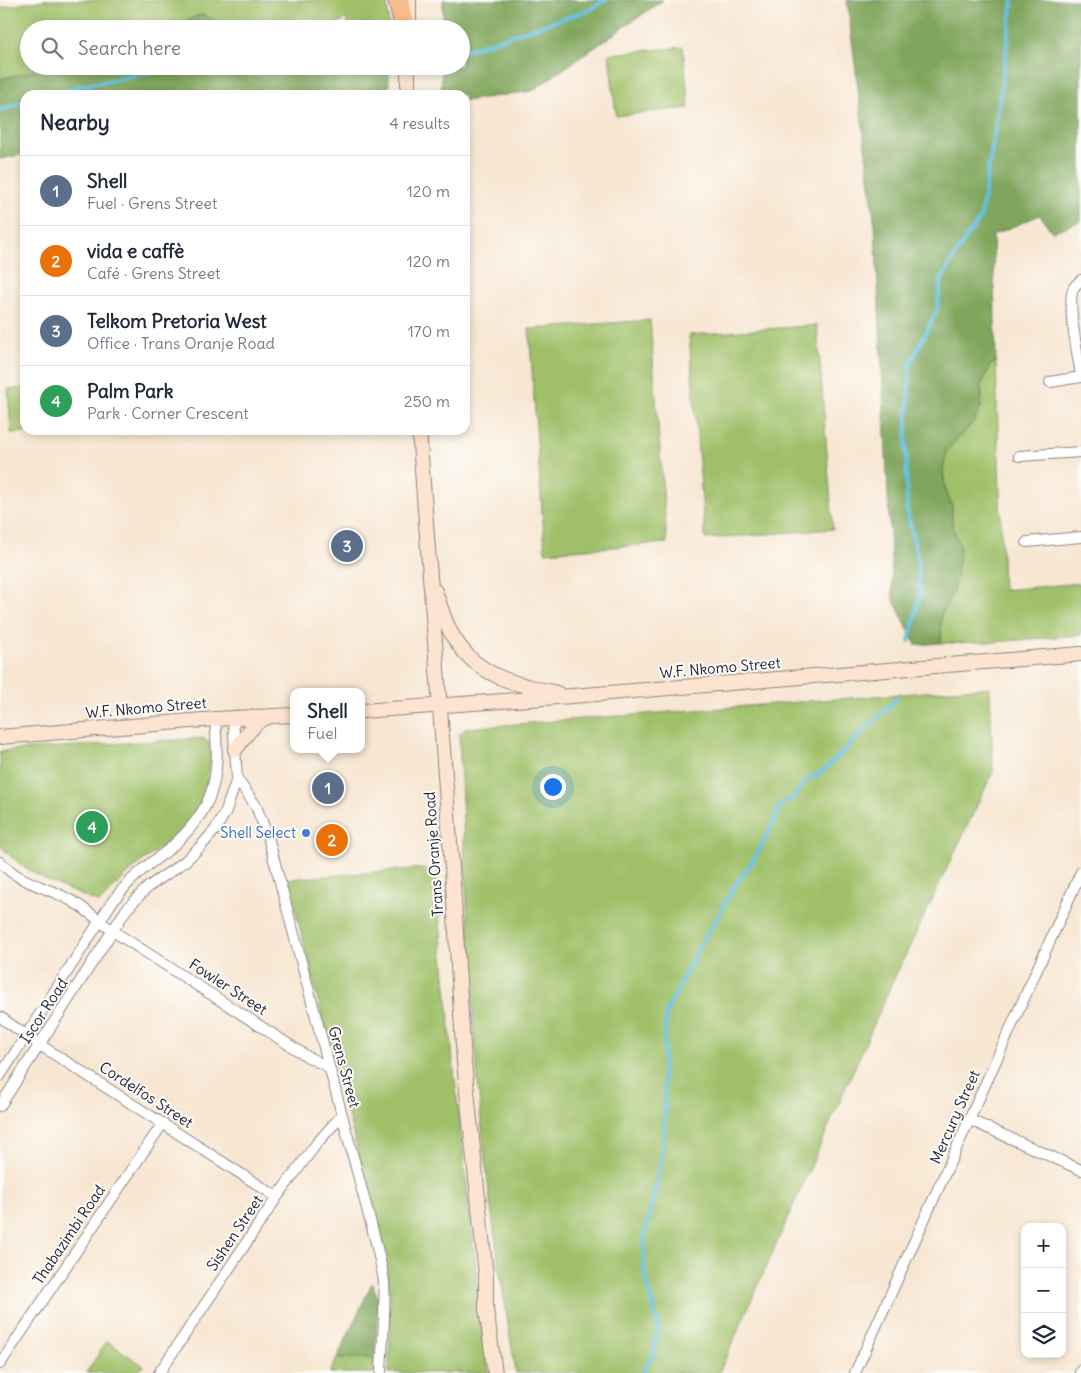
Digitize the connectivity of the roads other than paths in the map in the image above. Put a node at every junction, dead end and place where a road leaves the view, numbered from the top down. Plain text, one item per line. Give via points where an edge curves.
1 (398, 0) edge
2 (409, 0) edge
3 (404, 20) edge
4 (408, 20) edge
5 (408, 75) edge
6 (408, 90) edge
7 (1081, 280) edge
8 (1081, 376) edge
9 (1050, 382) dead end
10 (419, 435) edge
11 (1081, 452) edge
12 (1019, 456) dead end
13 (1081, 537) edge
14 (1027, 542) dead end
15 (430, 577) junction
16 (1081, 654) edge
17 (572, 696) junction
18 (439, 706) junction
19 (365, 711) edge
20 (290, 716) edge
21 (272, 717) junction
22 (233, 718) junction
23 (214, 719) junction
24 (0, 736) edge
25 (235, 750) junction
26 (237, 779) junction
27 (0, 862) edge
28 (1081, 872) edge
29 (99, 922) junction
30 (113, 931) junction
31 (0, 1017) edge
32 (27, 1035) junction
33 (40, 1045) junction
34 (328, 1067) junction
35 (0, 1076) edge
36 (0, 1106) edge
37 (342, 1115) junction
38 (970, 1120) junction
39 (163, 1123) junction
40 (1081, 1170) edge
41 (277, 1197) junction
42 (486, 1276) junction
43 (0, 1364) edge
44 (159, 1373) edge
45 (381, 1373) edge
46 (495, 1373) edge
47 (505, 1373) edge
48 (855, 1373) edge

1 - 3 highway
2 - 4 main road
5 - 6 main road
7 - 8 street via 1072,290
8 - 9 street
10 - 15 main road, Trans Oranje Road
11 - 12 street
13 - 14 street
15 - 17 main road via 447,624 468,656 498,677
15 - 18 main road, Trans Oranje Road
16 - 17 main road, W.F. Nkomo Street
17 - 18 main road, W.F. Nkomo Street
18 - 19 main road, W.F. Nkomo Street
18 - 42 main road, Trans Oranje Road via 464,1062
20 - 21 main road, W.F. Nkomo Street
21 - 22 main road, W.F. Nkomo Street
21 - 25 main road via 262,719 253,727
22 - 23 main road, W.F. Nkomo Street
22 - 25 street
23 - 24 main road, W.F. Nkomo Street
23 - 29 street, Iscor Road via 216,771 205,808 181,838 123,888
25 - 26 street
26 - 30 street, Iscor Road via 215,830 184,862 148,887
26 - 34 street, Grens Street via 256,806 268,837
27 - 29 street, Fowler Street via 24,880 69,899
28 - 38 street, Mercury Street
29 - 30 street, Fowler Street
29 - 32 street, Iscor Road
30 - 33 street, Iscor Road
30 - 34 street, Fowler Street
31 - 32 street, Cordelfos Street
32 - 33 street, Cordelfos Street
32 - 35 street, Iscor Road
33 - 36 street, Iscor Road
33 - 39 street, Cordelfos Street
34 - 37 street, Grens Street
37 - 41 street, Sishen Street
37 - 45 street, Grens Street via 381,1262 384,1282
38 - 40 street
38 - 48 street, Mercury Street
39 - 41 street, Cordelfos Street
39 - 43 street, Thabazimbi Road
41 - 44 street, Sishen Street
42 - 46 main road, Trans Oranje Road via 486,1308
42 - 47 main road, Trans Oranje Road via 494,1299

